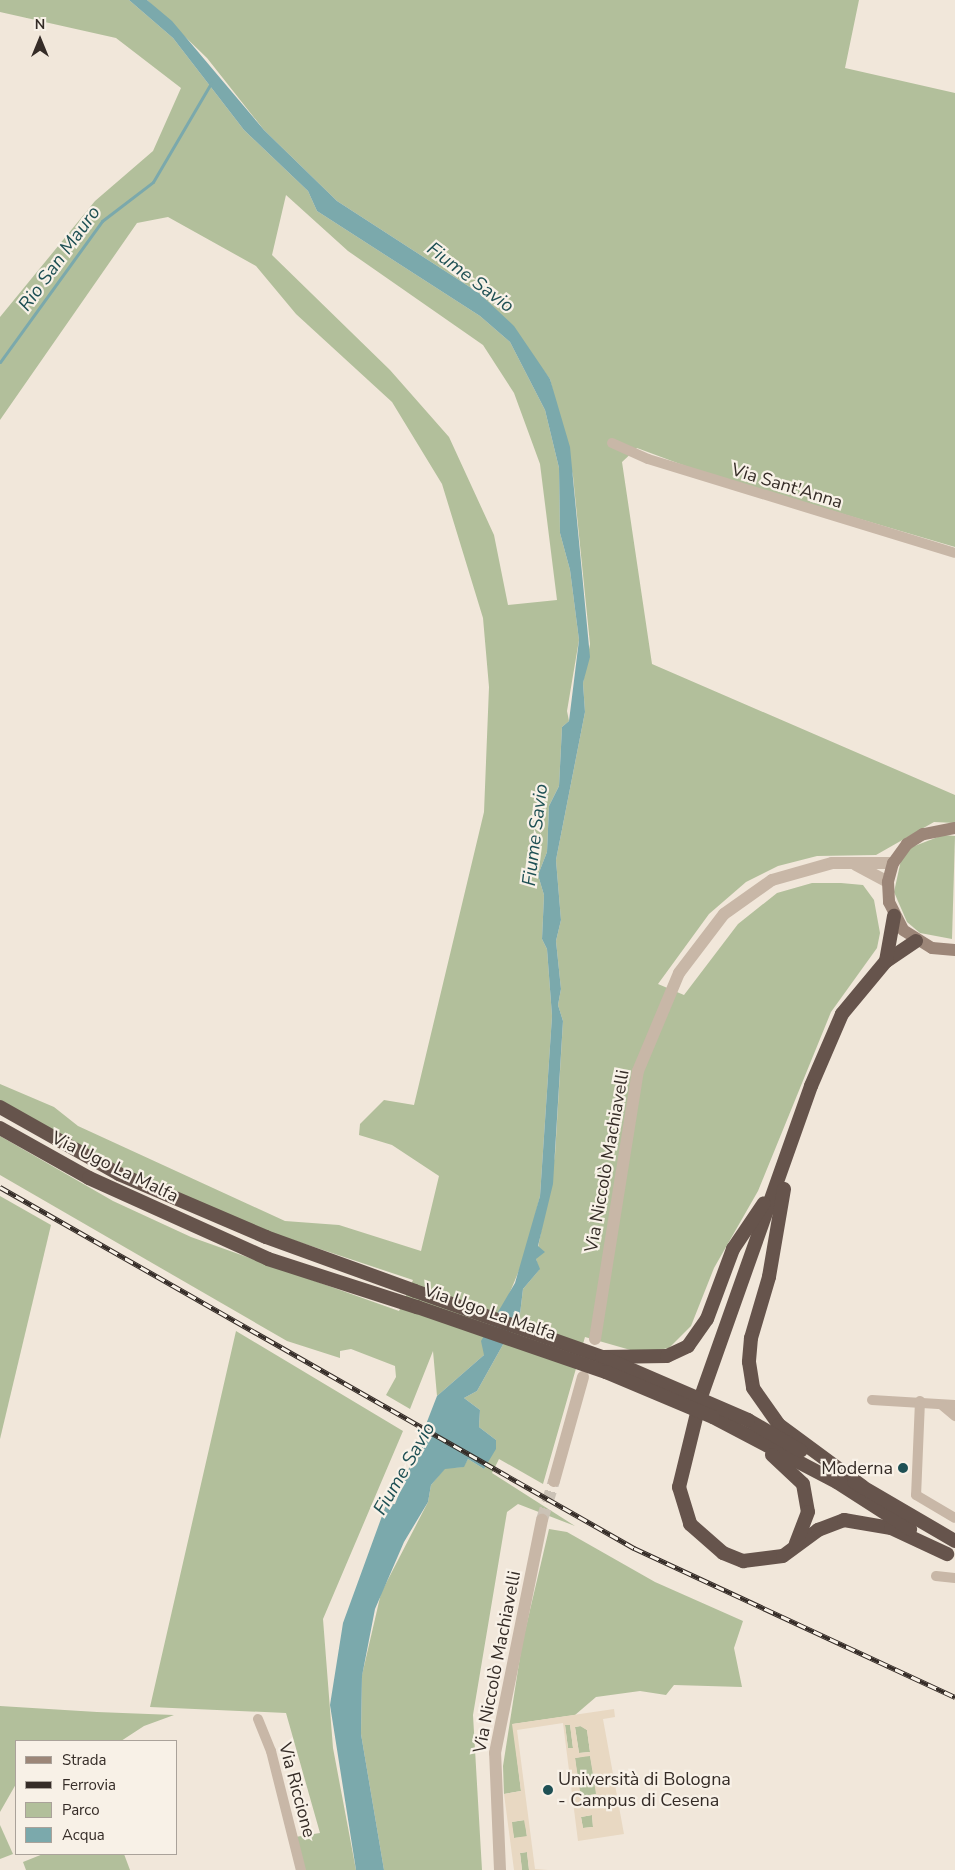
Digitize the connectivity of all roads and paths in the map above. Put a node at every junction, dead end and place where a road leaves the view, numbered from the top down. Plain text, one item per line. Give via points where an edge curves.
1 (612, 443) dead end
2 (955, 553) edge
3 (955, 828) edge
4 (854, 863) junction
5 (893, 863) junction
6 (888, 882) junction
7 (894, 916) junction
8 (916, 941) junction
9 (953, 952) edge
10 (886, 961) junction
11 (811, 1086) junction
12 (0, 1107) edge
13 (0, 1128) edge
14 (781, 1174) junction
15 (595, 1339) dead end
16 (602, 1357) junction
17 (583, 1377) dead end
18 (872, 1400) dead end
19 (920, 1401) junction
20 (955, 1405) edge
21 (943, 1406) junction
22 (955, 1416) edge
23 (713, 1417) junction
24 (554, 1481) tunnel mouth
25 (863, 1487) junction
26 (955, 1518) edge
27 (542, 1520) tunnel mouth
28 (955, 1541) edge
29 (794, 1547) junction
30 (951, 1556) edge
31 (936, 1576) dead end
32 (955, 1578) edge
33 (258, 1719) dead end
34 (301, 1870) edge
35 (500, 1870) edge

1 - 2 street, Via Sant'Anna via 648,459
3 - 5 main road via 923,834 907,844
4 - 5 street, Via Niccolò Machiavelli
4 - 6 street
4 - 15 street, Via Niccolò Machiavelli via 806,867 743,897 679,973 638,1071
5 - 6 main road
6 - 7 main road
7 - 8 main road
7 - 10 highway
8 - 9 main road
8 - 10 highway
10 - 11 highway via 842,1014
11 - 14 highway
11 - 25 highway via 779,1208 769,1277 751,1338 750,1375 753,1388 779,1425
12 - 16 highway, Via Ugo La Malfa, bridge via 119,1174 266,1237
13 - 23 highway, Via Ugo La Malfa, bridge via 88,1178 268,1260 606,1372
14 - 16 highway via 733,1249 698,1335 688,1346 667,1356
14 - 29 highway via 701,1398 679,1488 690,1524 724,1553 760,1562 783,1556
16 - 25 highway, Via Ugo La Malfa, bridge via 748,1420
17 - 24 street
18 - 19 street
19 - 21 street
19 - 26 street via 916,1495
20 - 21 street
21 - 22 street
23 - 29 highway via 780,1460 803,1484 808,1512
23 - 30 highway, Via Ugo La Malfa via 837,1482
25 - 28 highway, Via Ugo La Malfa
27 - 35 street, Via Niccolò Machiavelli via 495,1753
29 - 30 highway via 831,1523 865,1520
31 - 32 street
33 - 34 street, Via Riccione

